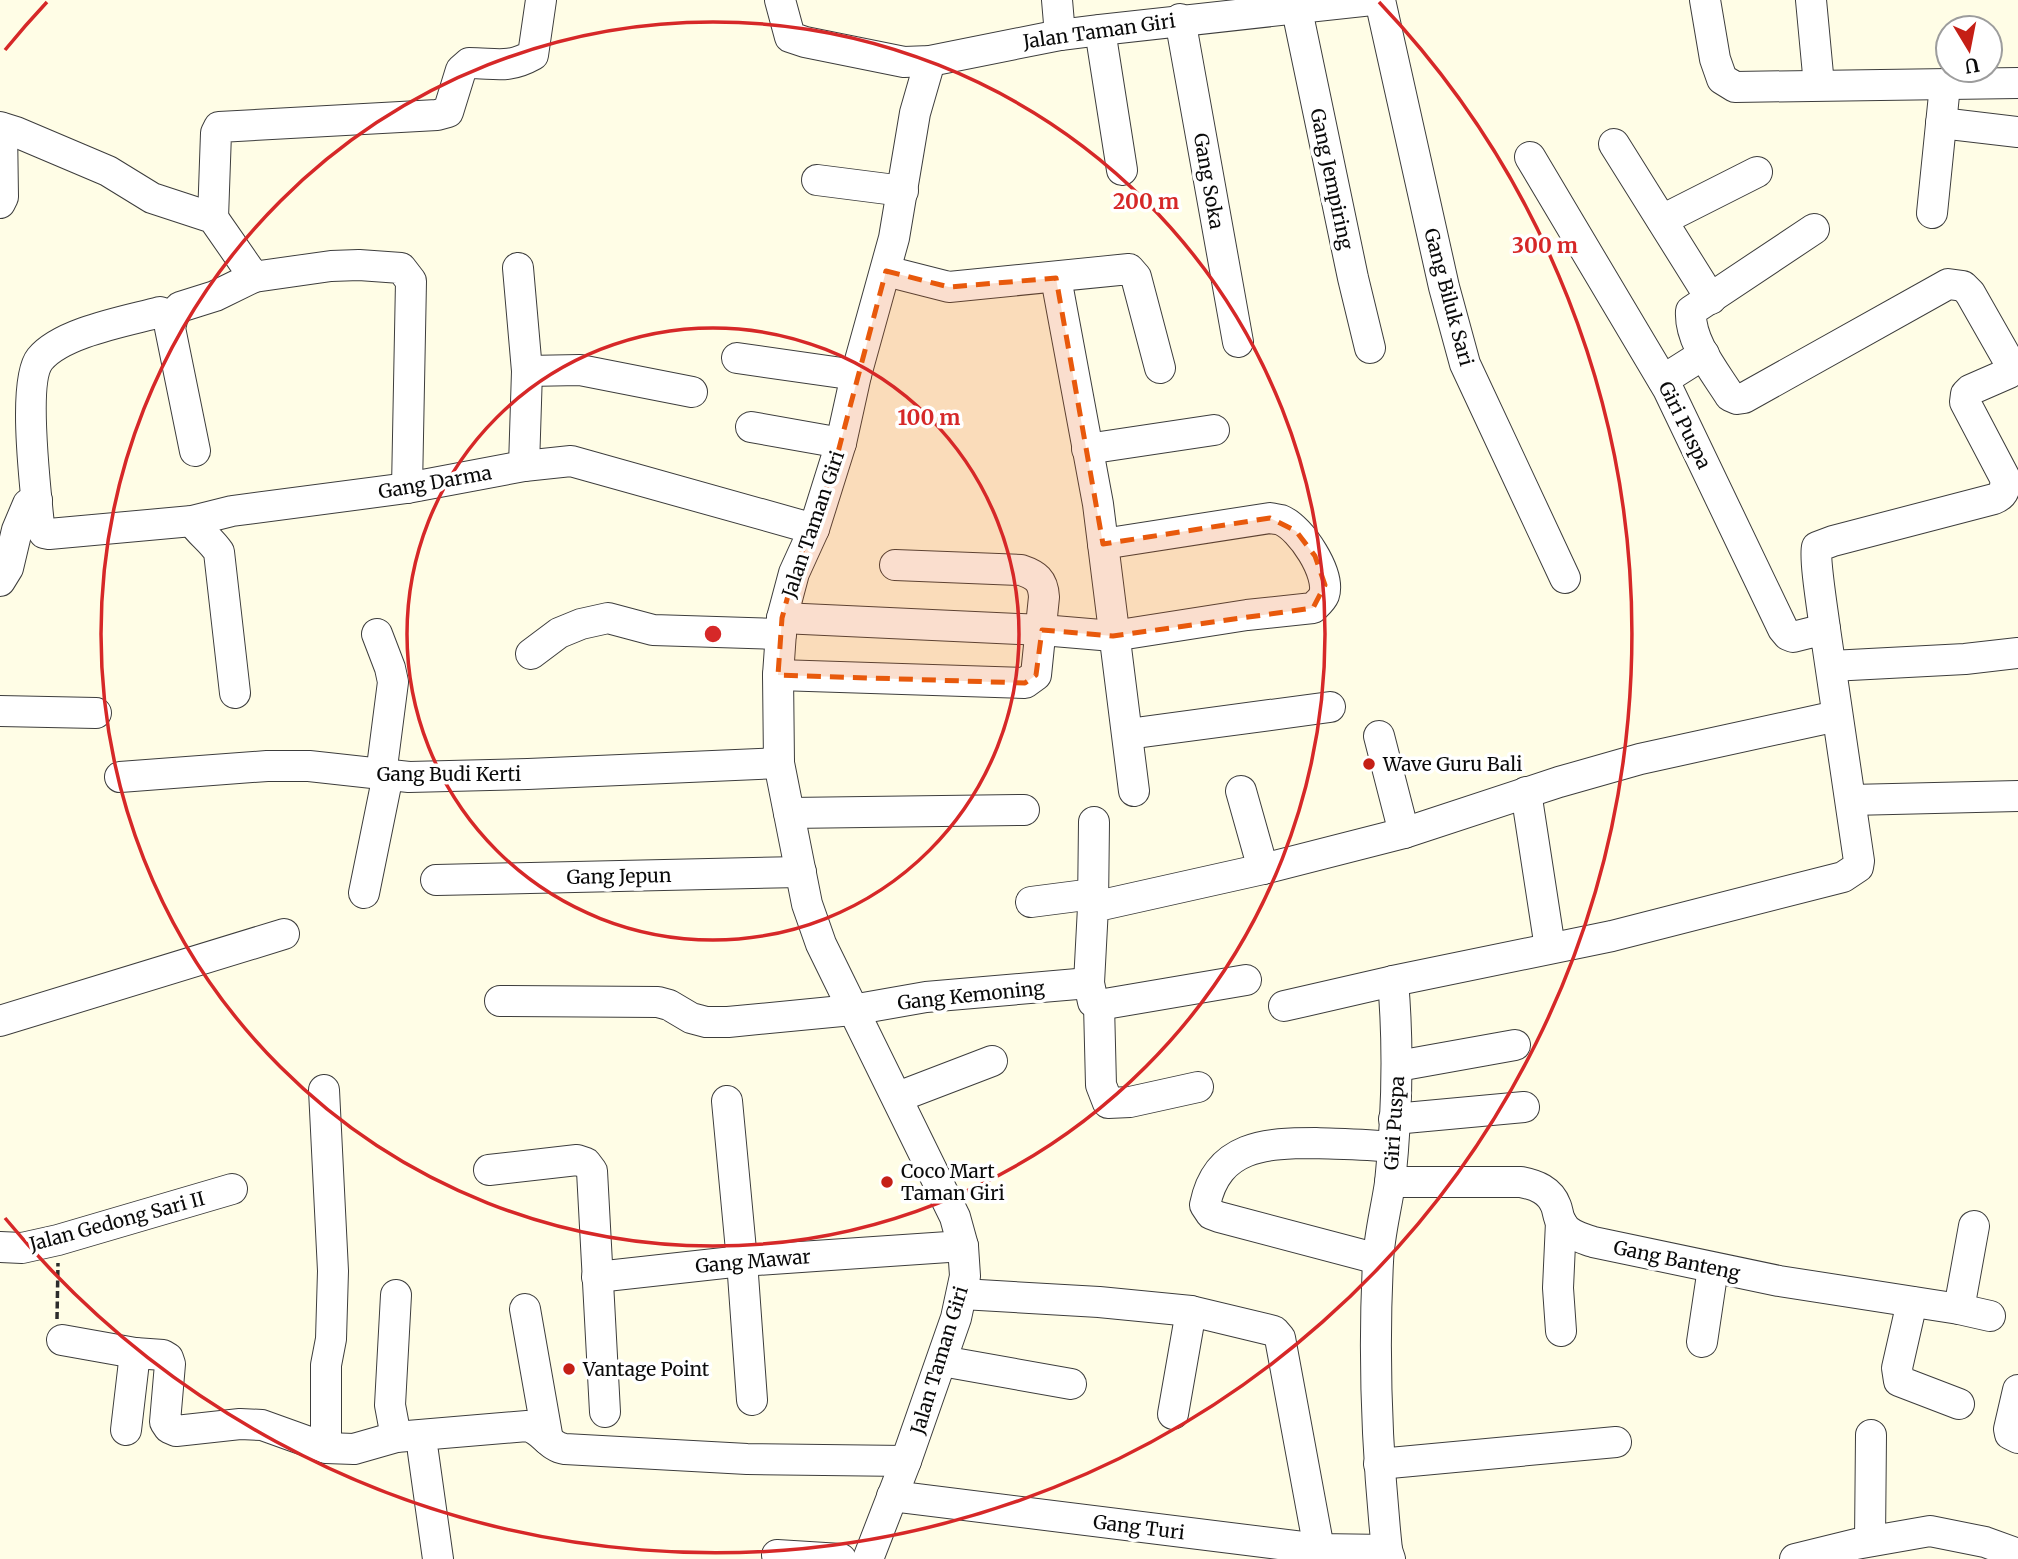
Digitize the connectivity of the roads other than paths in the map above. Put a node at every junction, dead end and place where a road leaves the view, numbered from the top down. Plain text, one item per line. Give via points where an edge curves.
1 (541, 0) edge
2 (780, 0) edge
3 (1057, 0) edge
4 (1372, 0) edge
5 (1380, 0) edge
6 (1706, 0) edge
7 (1811, 0) edge
8 (1284, 7) edge
9 (1180, 19) junction
10 (1100, 30) junction
11 (1060, 35) junction
12 (930, 61) junction
13 (2018, 83) edge
14 (1819, 85) junction
15 (1945, 85) junction
16 (1941, 123) junction
17 (1, 127) edge
18 (2018, 132) edge
19 (1614, 144) dead end
20 (1530, 157) dead end
21 (1122, 170) dead end
22 (1757, 172) dead end
23 (817, 180) dead end
24 (903, 191) junction
25 (0, 202) edge
26 (1932, 213) dead end
27 (214, 218) junction
28 (1662, 220) junction
29 (1814, 229) dead end
30 (518, 268) dead end
31 (886, 271) junction
32 (254, 277) junction
33 (1055, 278) junction
34 (1711, 299) junction
35 (173, 316) junction
36 (1238, 342) dead end
37 (1370, 348) dead end
38 (1704, 354) junction
39 (737, 358) dead end
40 (1160, 368) dead end
41 (527, 371) junction
42 (856, 375) junction
43 (1663, 380) junction
44 (691, 392) dead end
45 (751, 427) dead end
46 (1214, 430) dead end
47 (841, 443) junction
48 (1087, 449) junction
49 (195, 451) dead end
50 (524, 466) junction
51 (407, 488) junction
52 (37, 500) junction
53 (192, 521) junction
54 (814, 529) junction
55 (1103, 544) junction
56 (895, 565) dead end
57 (1565, 578) dead end
58 (0, 581) edge
59 (782, 626) junction
60 (1825, 629) junction
61 (1042, 630) junction
62 (377, 634) dead end
63 (1113, 636) junction
64 (2018, 653) edge
65 (531, 654) dead end
66 (1831, 666) junction
67 (778, 675) junction
68 (235, 693) dead end
69 (1330, 707) dead end
70 (0, 711) edge
71 (96, 713) dead end
72 (1837, 716) junction
73 (1128, 734) junction
74 (1379, 736) dead end
75 (779, 763) junction
76 (384, 775) junction
77 (120, 777) dead end
78 (1134, 791) dead end
79 (1241, 791) dead end
80 (1526, 792) junction
81 (2018, 796) edge
82 (1851, 800) junction
83 (1024, 810) dead end
84 (789, 814) junction
85 (1094, 822) dead end
86 (1404, 833) junction
87 (1263, 869) junction
88 (801, 872) junction
89 (436, 880) dead end
90 (364, 893) dead end
91 (1093, 901) junction
92 (1031, 902) dead end
93 (284, 934) dead end
94 (1550, 948) junction
95 (1246, 980) dead end
96 (1393, 981) junction
97 (1094, 994) junction
98 (500, 1001) dead end
99 (1284, 1006) dead end
100 (852, 1010) junction
101 (0, 1021) edge
102 (1515, 1045) dead end
103 (992, 1061) dead end
104 (1398, 1066) junction
105 (1198, 1087) dead end
106 (324, 1090) dead end
107 (898, 1097) junction
108 (727, 1101) dead end
109 (1524, 1107) dead end
110 (1393, 1133) junction
111 (489, 1170) dead end
112 (1390, 1182) junction
113 (232, 1189) dead end
114 (1561, 1222) junction
115 (1974, 1226) dead end
116 (963, 1246) junction
117 (0, 1247) edge
118 (1378, 1259) junction
119 (743, 1261) junction
120 (1713, 1268) junction
121 (597, 1277) junction
122 (962, 1294) junction
123 (396, 1295) dead end
124 (1912, 1302) junction
125 (1959, 1309) junction
126 (525, 1310) dead end
127 (1191, 1311) junction
128 (1990, 1316) dead end
129 (1561, 1331) dead end
130 (62, 1340) road end
131 (1702, 1342) dead end
132 (135, 1353) junction
133 (942, 1362) junction
134 (1072, 1384) dead end
135 (2018, 1390) edge
136 (752, 1400) dead end
137 (1959, 1404) dead end
138 (605, 1412) dead end
139 (1173, 1414) dead end
140 (126, 1430) dead end
141 (1871, 1435) dead end
142 (396, 1437) junction
143 (2018, 1438) edge
144 (548, 1440) junction
145 (1616, 1442) dead end
146 (326, 1448) junction
147 (423, 1452) dead end
148 (906, 1461) junction
149 (1379, 1464) junction
150 (892, 1496) junction
151 (1870, 1541) junction
152 (1319, 1549) junction
153 (1275, 1551) edge
154 (1389, 1554) edge
155 (2018, 1554) edge
156 (777, 1555) dead end
157 (438, 1559) edge
158 (841, 1559) edge
159 (868, 1559) edge
160 (1795, 1559) edge

1 - 27 street via 533,55 505,65 470,63 461,70 448,112 219,127
2 - 12 street via 790,37 904,62
3 - 11 street
4 - 8 street, Jalan Taman Giri
5 - 57 street, Gang Biluk Sari via 1465,364
6 - 14 street via 1722,79 1735,87
7 - 14 street
8 - 9 street, Jalan Taman Giri
8 - 37 street, Gang Jempiring
9 - 10 street, Jalan Taman Giri
9 - 36 street, Gang Soka
10 - 11 street, Jalan Taman Giri
10 - 21 street
11 - 12 street, Jalan Taman Giri
12 - 24 street, Jalan Taman Giri via 915,113
13 - 15 street
14 - 15 street
15 - 16 street
16 - 18 street
16 - 26 street
17 - 25 street
17 - 27 street via 108,171 152,198
19 - 28 street
20 - 43 street, Giri Puspa
22 - 28 street
23 - 24 street
24 - 31 street, Jalan Taman Giri
27 - 32 street
28 - 34 street
29 - 34 street
30 - 41 street
31 - 33 street via 948,288
31 - 42 street, Jalan Taman Giri
32 - 35 street via 183,305
32 - 51 street via 359,265 401,268 407,274 411,281
33 - 40 street via 1133,271
33 - 48 street
34 - 38 street via 1691,311 1690,324
35 - 49 street via 170,328
35 - 52 street via 160,312 69,338 38,360 31,421
38 - 43 street
38 - 60 street via 1730,396 1744,398 1948,284 1963,286 1970,293 2010,362 2009,373 1970,390 1965,402 2005,478 2002,494 1817,547
39 - 42 street
41 - 44 street via 580,370
41 - 50 street
42 - 47 street, Jalan Taman Giri
43 - 60 street, Giri Puspa via 1788,635
45 - 47 street
46 - 48 street
47 - 54 street, Jalan Taman Giri
48 - 55 street
50 - 51 street, Gang Darma
50 - 54 street, Gang Darma via 571,461
51 - 53 street, Gang Darma via 232,511
52 - 53 street, Gang Darma via 39,526 49,534
52 - 58 street via 28,504
53 - 68 street via 219,552
54 - 59 street, Jalan Taman Giri via 794,573
55 - 63 street
55 - 63 street via 1270,518 1296,531 1315,556 1325,585 1324,597 1313,608
56 - 61 street via 1032,574 1044,587
59 - 61 street
59 - 65 street via 653,630 608,618 559,633
59 - 67 street, Jalan Taman Giri
60 - 66 street
61 - 63 street
61 - 67 street via 1036,676 1025,683
62 - 76 street via 393,682
63 - 73 street
64 - 66 street
66 - 72 street
67 - 75 street, Jalan Taman Giri
69 - 73 street
70 - 71 street
72 - 80 street via 1640,759
72 - 82 street
73 - 78 street
74 - 86 street
75 - 76 street, Gang Budi Kerti
75 - 84 street, Jalan Taman Giri
76 - 77 street, Gang Budi Kerti via 293,766
76 - 90 street
79 - 87 street
80 - 86 street
80 - 94 street
81 - 82 street
82 - 94 street via 1859,861 1843,877 1679,921
83 - 84 street
84 - 88 street, Jalan Taman Giri
85 - 91 street
86 - 87 street
87 - 91 street
88 - 89 street, Gang Jepun
88 - 100 street, Jalan Taman Giri via 821,944
91 - 92 street
91 - 97 street
93 - 101 street
94 - 96 street
95 - 97 street, Gang Kemoning
96 - 99 street
96 - 104 street, Giri Puspa
97 - 100 street, Gang Kemoning via 926,997
97 - 105 street via 1101,1085 1108,1102 1130,1102
98 - 100 street, Gang Kemoning via 658,1002 706,1022 729,1023
100 - 107 street, Jalan Taman Giri
102 - 104 street
103 - 107 street
104 - 110 street, Giri Puspa
106 - 146 street via 333,1272
107 - 116 street, Jalan Taman Giri via 955,1217
108 - 119 street
109 - 110 street
110 - 112 street, Giri Puspa
110 - 118 street via 1244,1150 1219,1174 1205,1205 1219,1217
111 - 121 street via 578,1160 586,1163 592,1171
112 - 114 street, Gang Banteng via 1536,1185 1556,1204
112 - 118 street, Giri Puspa
113 - 117 street, Jalan Gedong Sari II via 58,1240 22,1248
114 - 120 street, Gang Banteng via 1573,1235 1593,1242
114 - 129 street
115 - 125 street
116 - 119 street, Gang Mawar
116 - 122 street, Jalan Taman Giri
118 - 149 street, Giri Puspa
119 - 121 street, Gang Mawar
119 - 136 street
120 - 124 street, Gang Banteng
120 - 131 street
121 - 138 street
122 - 127 street
122 - 133 street, Jalan Taman Giri
123 - 142 street via 390,1405
124 - 125 street, Gang Banteng
124 - 137 street via 1897,1368 1899,1381
125 - 128 street, Gang Banteng
126 - 144 street
127 - 139 street
127 - 152 street via 1267,1328 1280,1338
130 - 132 street
132 - 140 street
132 - 146 street via 168,1358 165,1422 169,1428 262,1425
133 - 134 street
133 - 148 street, Jalan Taman Giri
135 - 143 street via 2009,1429
141 - 151 street
142 - 144 street via 527,1426
142 - 146 street via 354,1449
144 - 148 street via 565,1450
145 - 149 street
147 - 157 street
148 - 150 street, Jalan Taman Giri
149 - 154 street, Giri Puspa
150 - 153 street, Gang Turi
150 - 159 street, Jalan Taman Giri
151 - 155 street via 1930,1531
151 - 160 street
152 - 153 street, Gang Turi
152 - 154 street, Gang Turi
156 - 158 street

